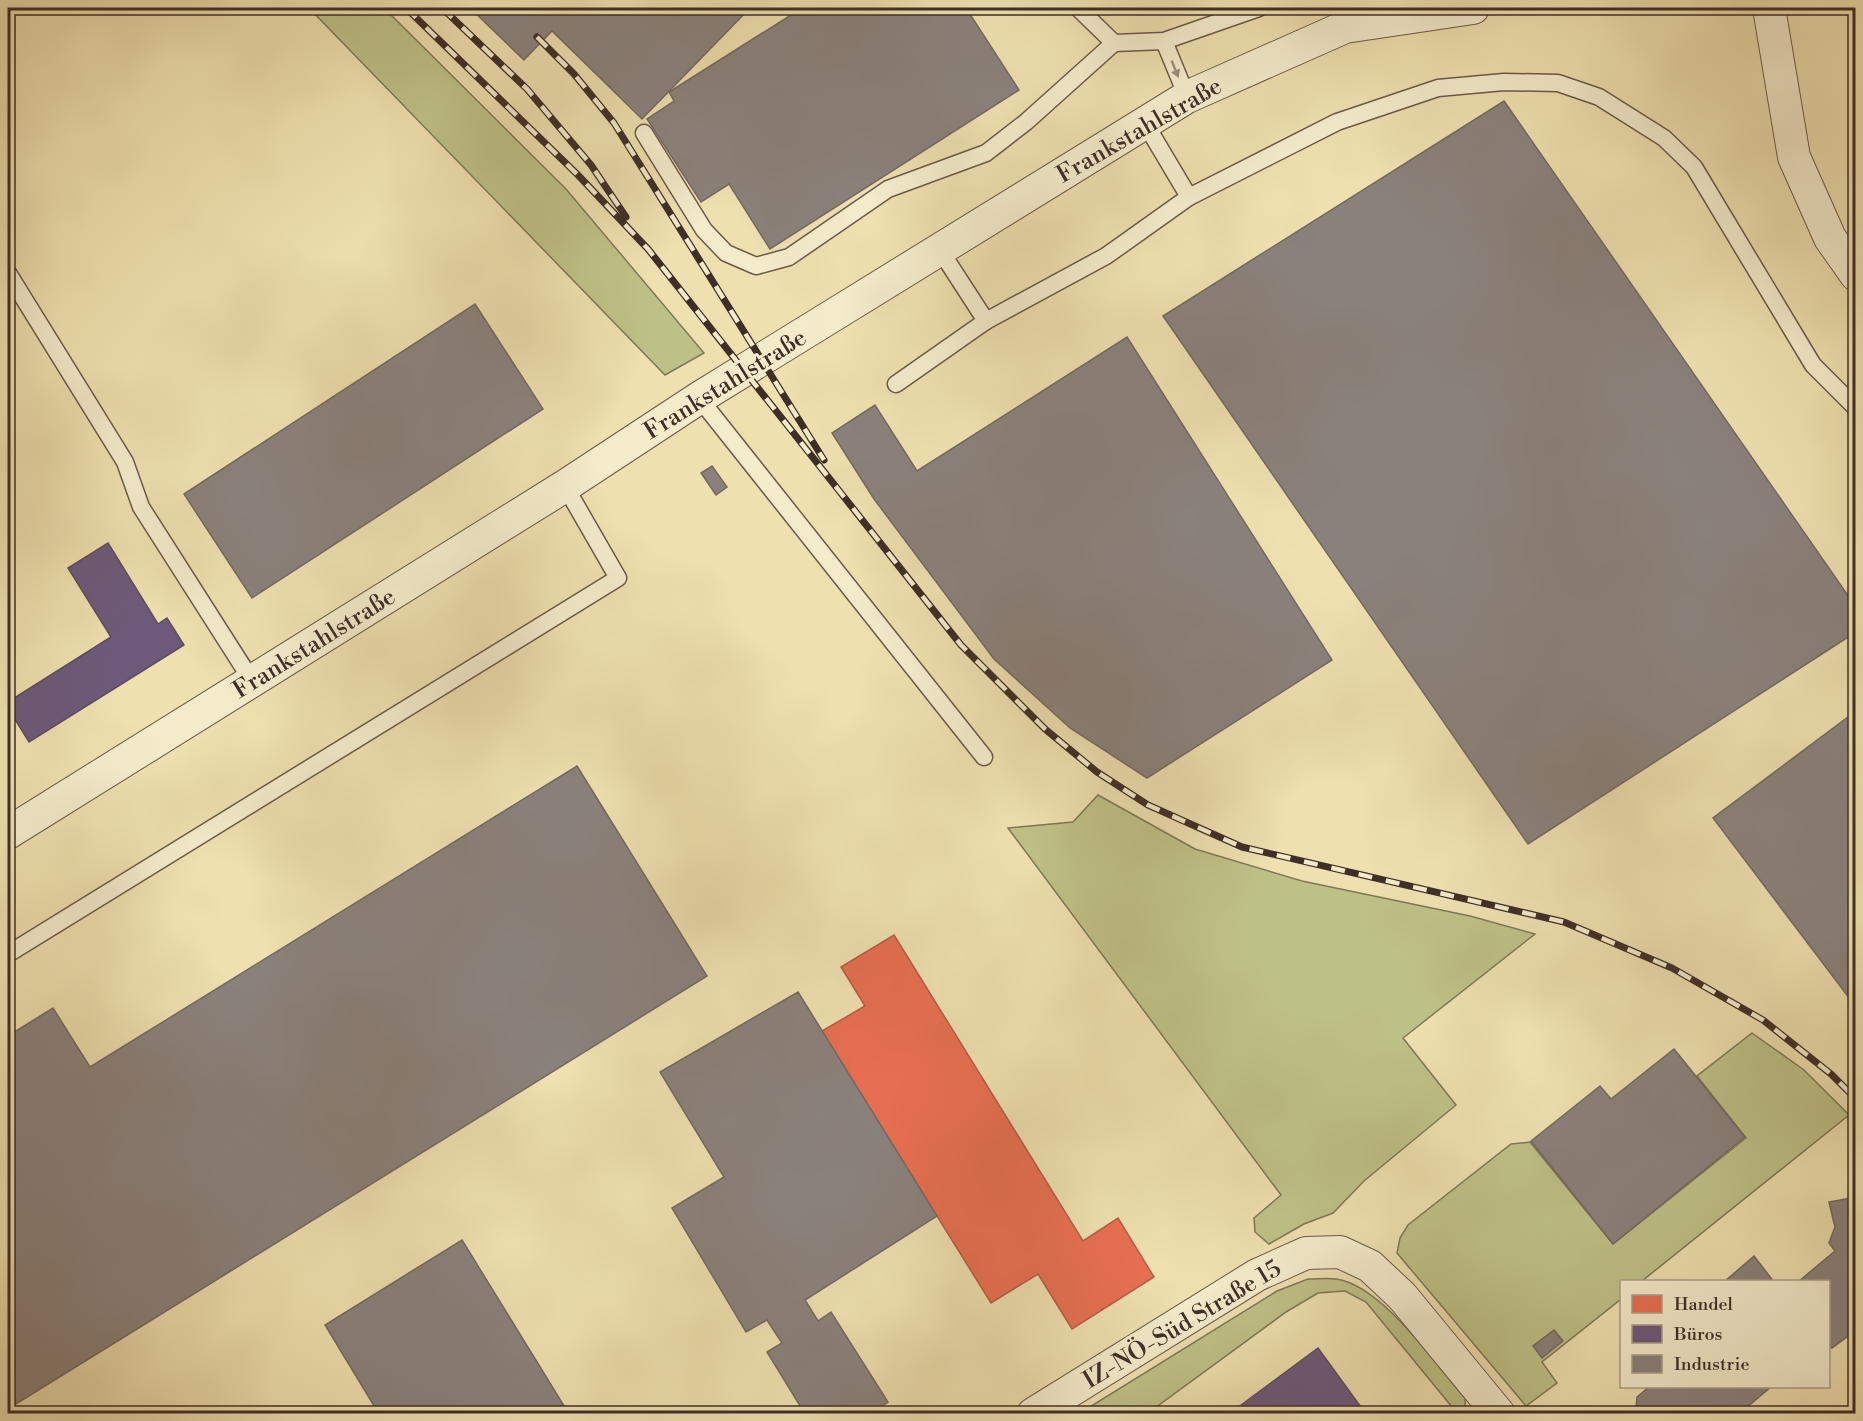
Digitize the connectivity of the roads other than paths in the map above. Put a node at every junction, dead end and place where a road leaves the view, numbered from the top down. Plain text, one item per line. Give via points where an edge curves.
1 (1078, 8) edge
2 (1260, 8) edge
3 (1473, 8) edge
4 (1769, 8) edge
5 (1164, 41) junction
6 (1114, 43) junction
7 (1187, 97) junction
8 (1145, 123) junction
9 (644, 133) dead end
10 (1189, 197) junction
11 (940, 250) junction
12 (8, 273) edge
13 (1856, 275) edge
14 (986, 321) junction
15 (896, 384) dead end
16 (699, 399) junction
17 (1856, 408) edge
18 (564, 486) junction
19 (252, 681) junction
20 (984, 757) dead end
21 (8, 833) edge
22 (8, 954) edge
23 (1033, 1413) edge
24 (1499, 1413) edge

1 - 6 lane
2 - 5 lane
3 - 7 street, Frankstahlstraße via 1345,27
4 - 13 street via 1794,157 1830,238
5 - 6 lane
5 -> 7 lane
6 - 9 lane via 986,153 888,189 789,256 756,266 726,253 704,230
7 - 8 street, Frankstahlstraße
8 - 10 lane
8 - 11 street, Frankstahlstraße
10 - 14 lane via 1106,256
10 - 17 lane via 1337,122 1438,88 1504,82 1558,83 1599,97 1664,138 1694,167 1813,365
11 - 14 lane
11 - 16 street, Frankstahlstraße
12 - 19 lane via 125,462 141,507
14 - 15 lane
16 - 18 street, Frankstahlstraße
16 - 20 lane
18 - 19 street, Frankstahlstraße
18 - 22 lane via 618,578
19 - 21 street, Frankstahlstraße
23 - 24 street, IZ-NÖ-Süd Straße 15 via 1257,1275 1306,1253 1340,1252 1370,1266 1402,1296

